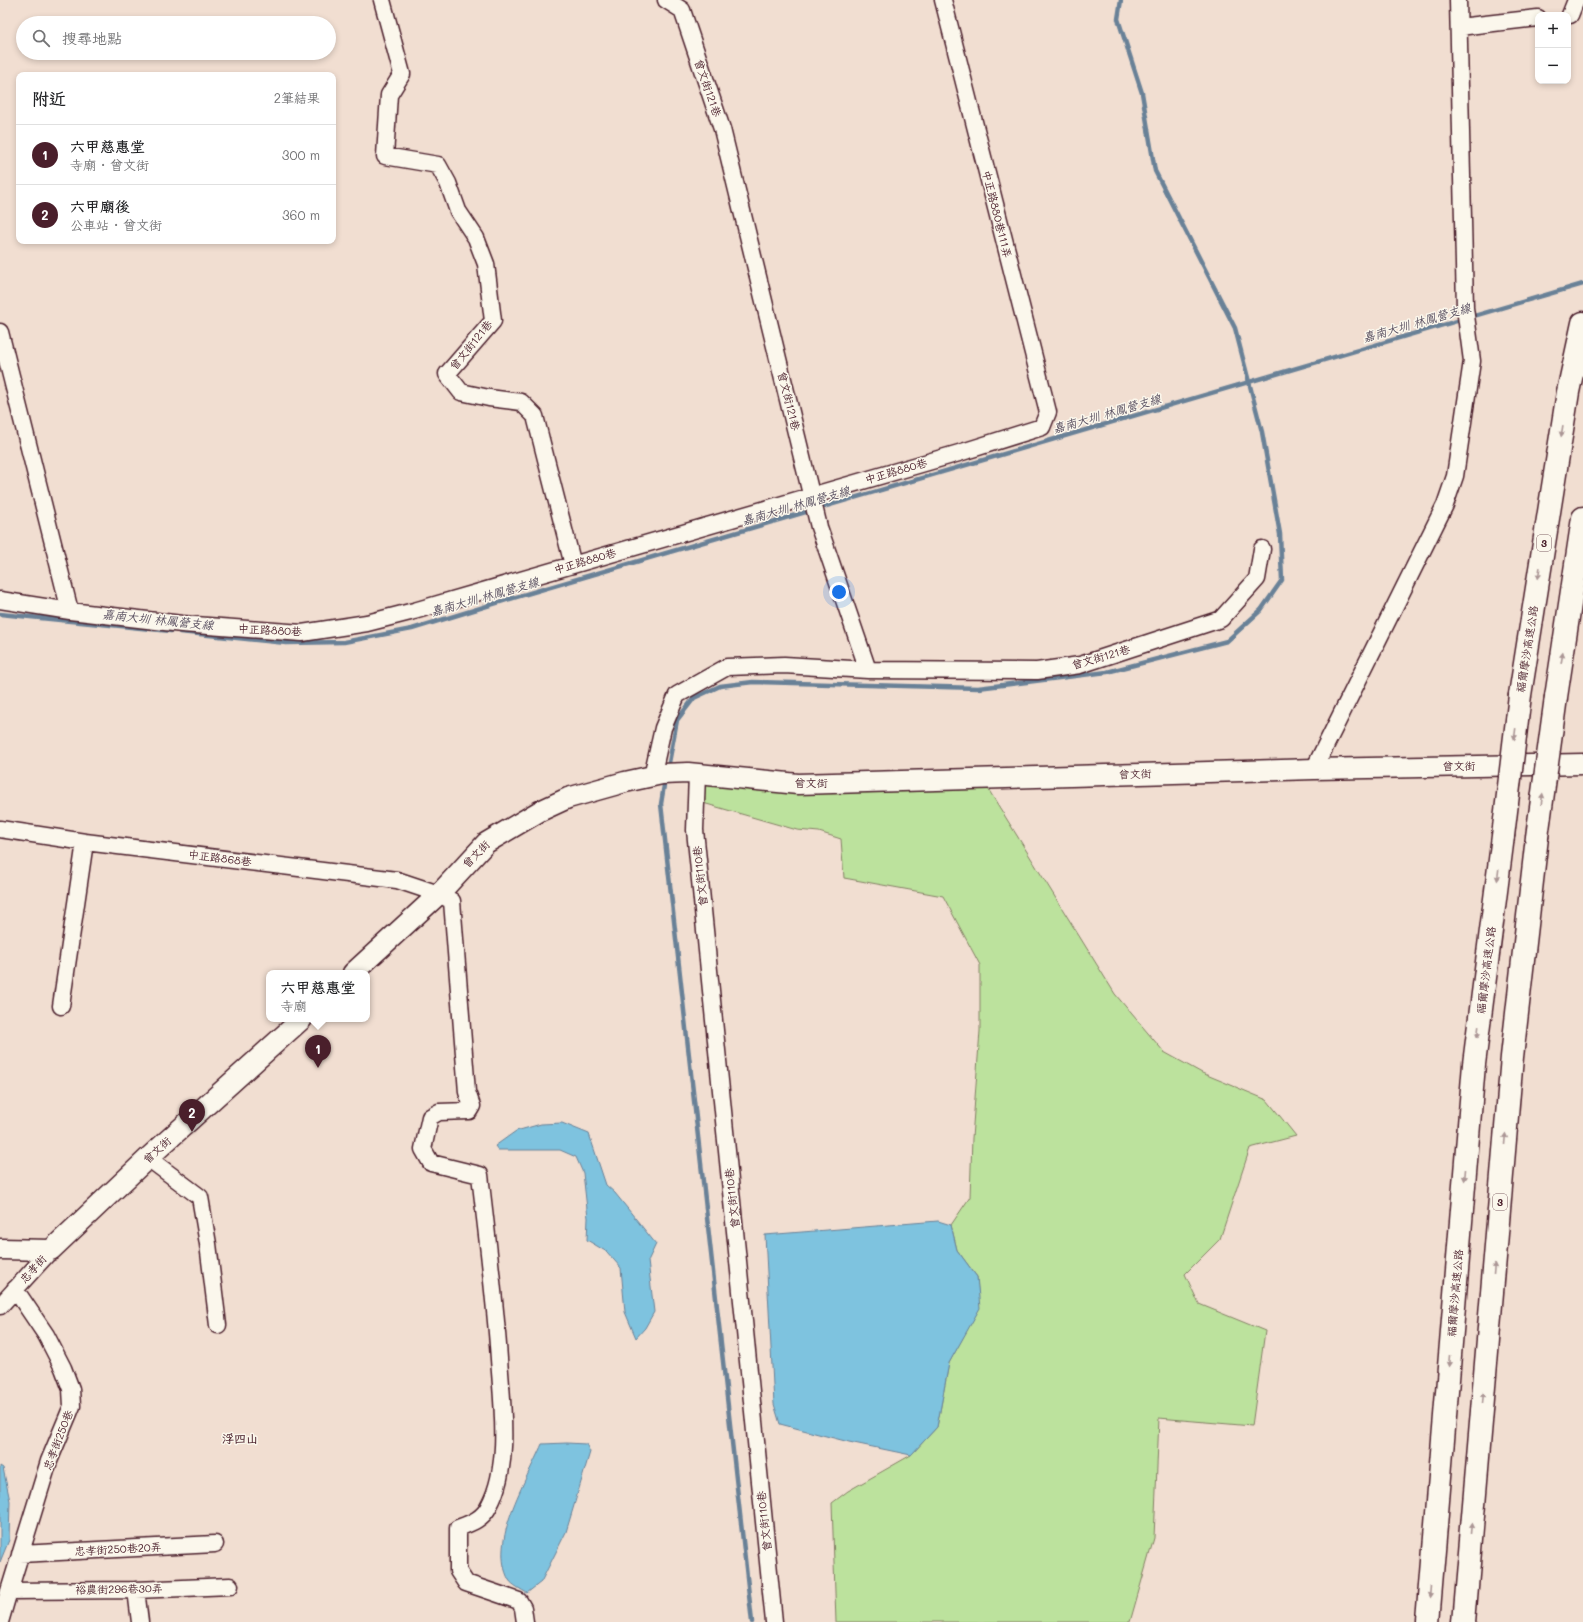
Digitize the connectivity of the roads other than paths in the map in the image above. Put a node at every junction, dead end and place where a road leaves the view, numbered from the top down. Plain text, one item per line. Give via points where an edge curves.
1 (382, 0) edge
2 (666, 0) edge
3 (943, 0) edge
4 (1458, 0) edge
5 (1576, 0) edge
6 (1574, 15) edge
7 (1535, 18) edge
8 (1459, 27) junction
9 (1583, 323) edge
10 (0, 332) edge
11 (1042, 427) joint
12 (813, 500) junction
13 (1583, 518) edge
14 (1262, 549) dead end
15 (573, 565) junction
16 (0, 600) edge
17 (70, 611) junction
18 (868, 670) junction
19 (1583, 764) edge
20 (1314, 769) junction
21 (692, 774) junction
22 (652, 777) junction
23 (0, 829) edge
24 (85, 842) junction
25 (439, 894) junction
26 (356, 970) edge
27 (61, 1006) dead end
28 (299, 1022) edge
29 (148, 1158) junction
30 (0, 1249) edge
31 (50, 1250) junction
32 (15, 1289) junction
33 (0, 1306) edge
34 (218, 1325) dead end
35 (215, 1544) dead end
36 (20, 1554) junction
37 (230, 1586) dead end
38 (136, 1590) junction
39 (8, 1591) junction
40 (0, 1622) edge
41 (140, 1622) edge
42 (525, 1622) edge
43 (774, 1622) edge
44 (1428, 1622) edge
45 (1464, 1622) edge

1 - 15 street, 曾文街121巷 via 402,74 389,94 386,156 438,165 458,211 476,238 486,264 493,320 447,374 461,392 521,402 535,416
2 - 12 street, 曾文街121巷 via 682,10 722,129
3 - 11 street, 中正路880巷111弄 via 1048,412
4 - 8 street
5 - 6 street
7 - 8 street
8 - 20 street via 1465,308 1472,361 1455,476 1445,504
9 -> 44 highway, 福爾摩沙高速公路 / 3, bridge via 1568,392 1520,695 1474,1064
10 - 17 street
11 - 12 street, 中正路880巷
12 - 15 street, 中正路880巷
12 - 18 street, 曾文街121巷 via 819,527
45 -> 13 highway, 3, bridge via 1512,1057 1537,837
14 - 18 street, 曾文街121巷 via 1256,579 1221,620 1080,665 1037,672
15 - 17 street, 中正路880巷 via 367,623 302,633 182,624
16 - 17 street, 中正路880巷
18 - 22 street, 曾文街121巷 via 784,665 727,667 677,695 663,728
19 - 20 main road, 曾文街
20 - 21 main road, 曾文街 via 798,784
21 - 22 main road, 曾文街 via 662,774
21 - 43 street, 曾文街110巷 via 695,830
22 - 25 main road, 曾文街 via 568,798 540,811 486,843
23 - 24 street, 中正路868巷
24 - 25 street, 中正路868巷 via 397,880
24 - 27 street
25 - 26 main road, 曾文街
25 - 42 street via 452,901 467,1092 472,1106 469,1111 439,1112 430,1117 423,1149 431,1162 480,1175 504,1424 500,1476 489,1506 478,1520 458,1528 458,1571 466,1582 519,1601 524,1608
28 - 29 main road, 曾文街
29 - 31 main road, 曾文街
29 - 34 street via 200,1198
30 - 31 main road
31 - 32 street, 忠孝街
32 - 33 street, 忠孝街
32 - 36 street, 忠孝街250巷 via 46,1335 63,1368 71,1389 72,1406 49,1461
35 - 36 street, 忠孝街250巷20弄
36 - 39 street, 忠孝街250巷
37 - 38 street, 裕農街296巷30弄
38 - 39 street, 裕農街296巷30弄
38 - 41 street
39 - 40 street, 忠孝街250巷

